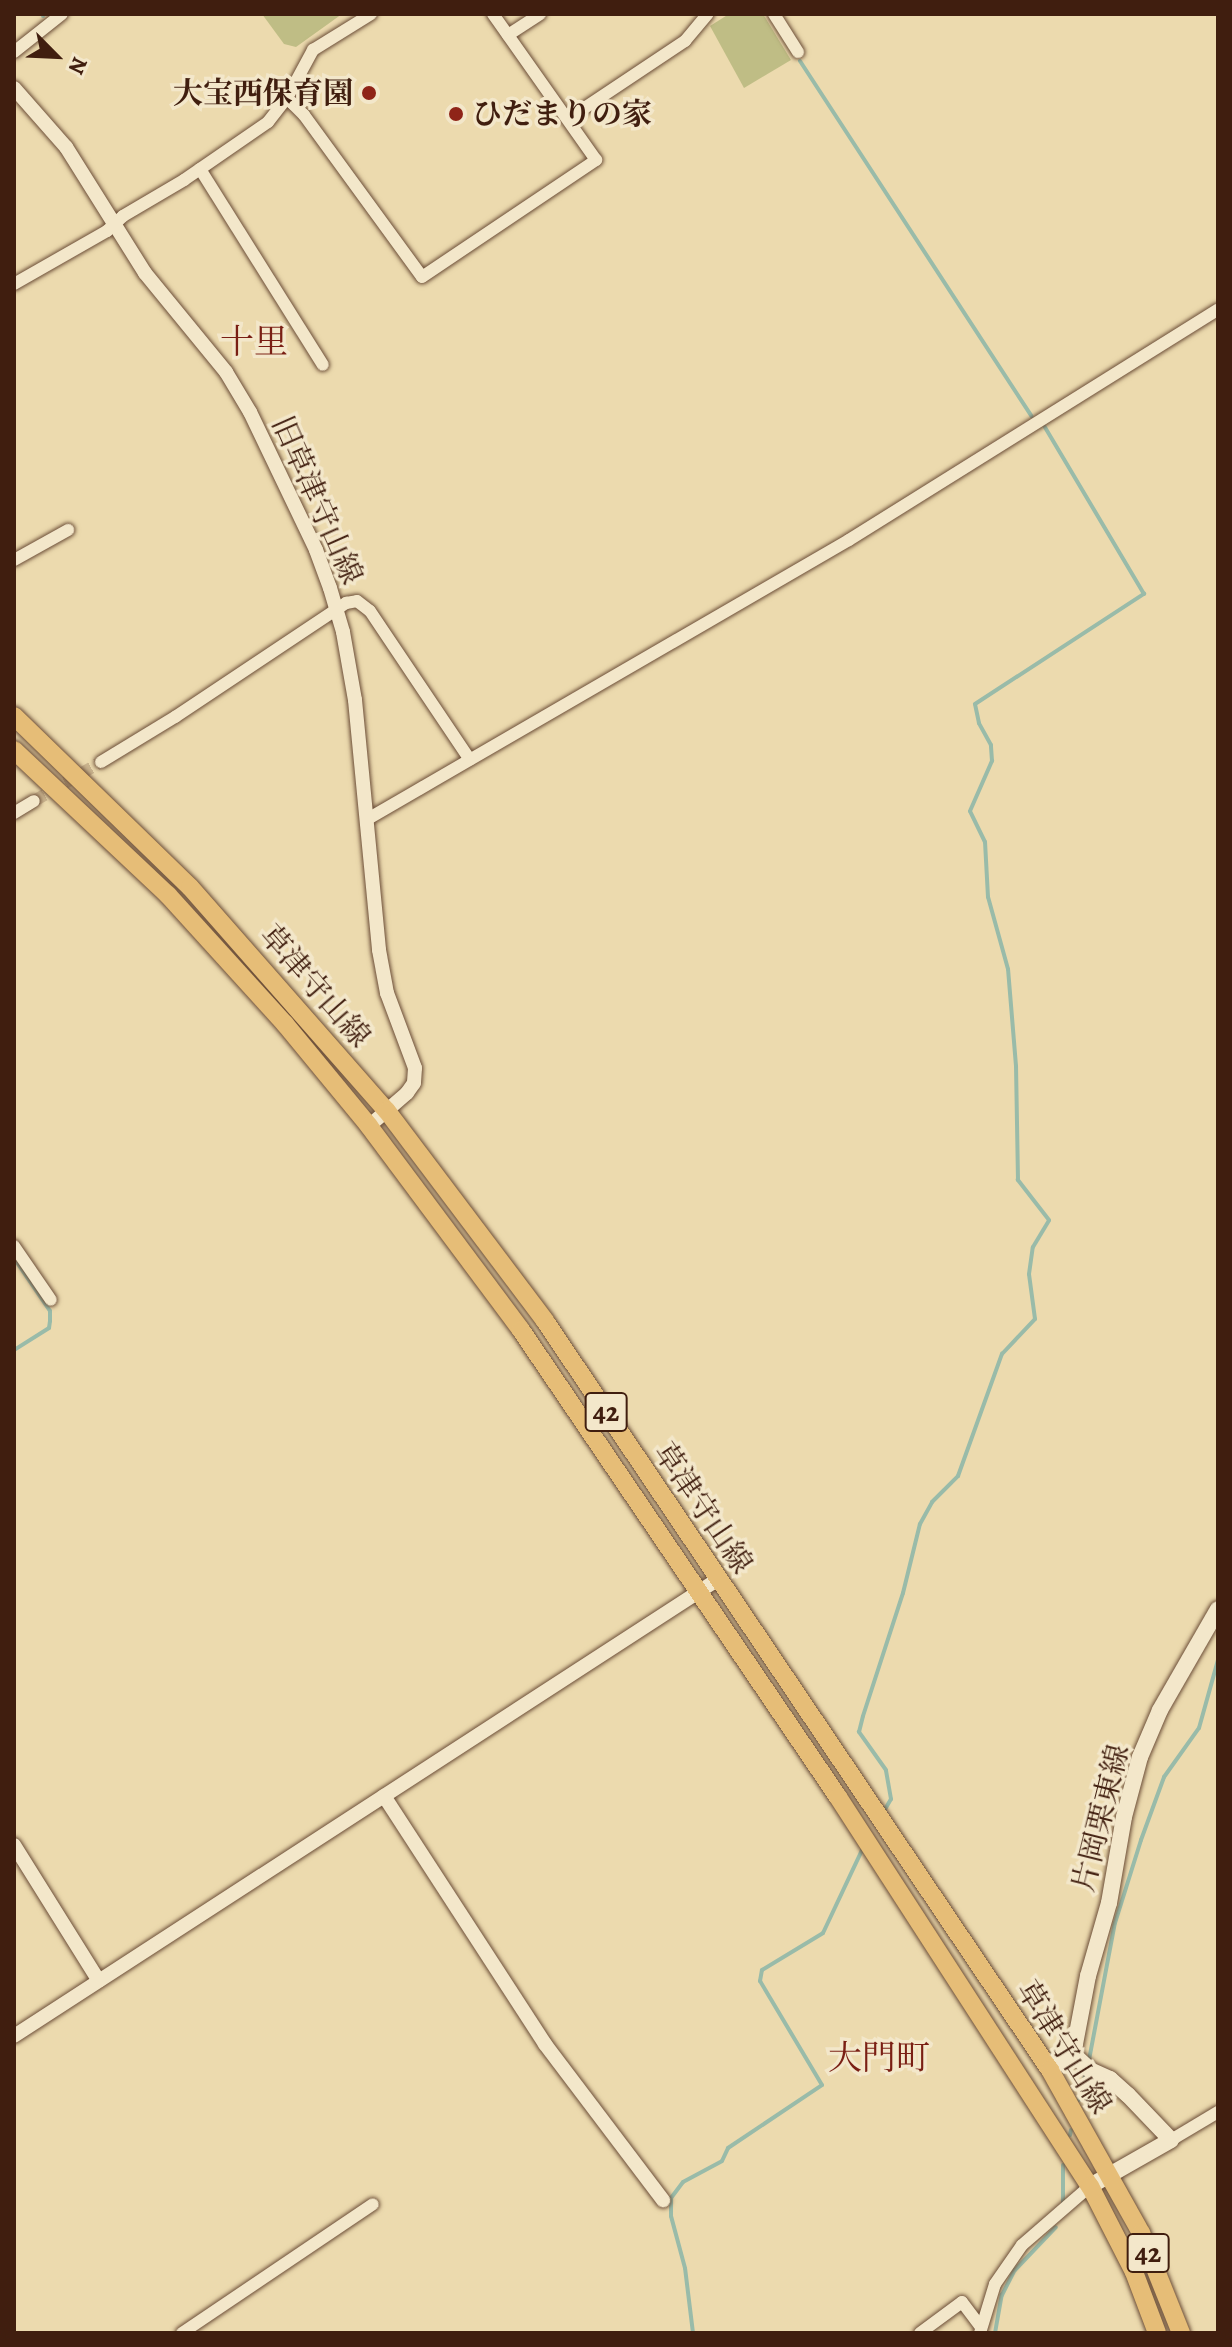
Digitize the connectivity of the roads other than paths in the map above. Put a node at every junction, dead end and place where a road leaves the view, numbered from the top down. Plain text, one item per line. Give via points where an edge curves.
1 (62, 14) edge
2 (371, 14) edge
3 (493, 14) edge
4 (540, 14) edge
5 (708, 14) edge
6 (774, 14) edge
7 (508, 35) junction
8 (14, 52) edge
9 (798, 52) dead end
10 (14, 88) edge
11 (287, 98) junction
12 (568, 119) junction
13 (200, 169) junction
14 (113, 224) junction
15 (14, 284) edge
16 (1218, 309) edge
17 (323, 365) dead end
18 (68, 530) dead end
19 (14, 560) edge
20 (336, 609) junction
21 (14, 716) edge
22 (14, 750) edge
23 (470, 760) junction
24 (101, 762) tunnel mouth
25 (34, 801) tunnel mouth
26 (14, 813) edge
27 (366, 820) junction
28 (387, 1111) junction
29 (369, 1126) junction
30 (14, 1246) edge
31 (51, 1300) dead end
32 (717, 1580) junction
33 (699, 1592) junction
34 (1218, 1609) edge
35 (384, 1796) junction
36 (14, 1845) edge
37 (99, 1981) junction
38 (14, 2036) edge
39 (1071, 2052) junction
40 (1050, 2070) junction
41 (1218, 2112) edge
42 (1171, 2140) junction
43 (1109, 2176) junction
44 (1090, 2186) junction
45 (663, 2200) dead end
46 (373, 2204) dead end
47 (980, 2330) edge
48 (182, 2333) edge
49 (920, 2333) edge
50 (1157, 2333) edge
51 (1181, 2333) edge

1 - 8 street
2 - 11 street via 313,50
3 - 7 street
4 - 7 street
5 - 12 street via 685,41
6 - 9 street
7 - 12 street
10 - 14 street, 旧草津守山線 via 66,147
11 - 12 street via 422,277 596,160
11 - 13 street via 268,122
13 - 14 street
13 - 17 street
14 - 15 street
14 - 20 street, 旧草津守山線 via 145,273 226,372 250,412 316,550
16 - 23 street via 849,540
18 - 19 street
20 - 23 street via 357,601 370,611
20 - 24 street
20 - 27 street, 旧草津守山線 via 355,700
21 - 28 main road, 草津守山線 / 42 via 190,887
22 - 29 main road, 草津守山線 / 42 via 168,895
23 - 27 street
25 - 26 street
27 - 28 street, 旧草津守山線 via 387,993 415,1068 414,1083
28 - 29 street, 旧草津守山線
28 - 32 main road, 草津守山線 / 42 via 545,1321
29 - 33 main road, 草津守山線 / 42 via 521,1330
30 - 31 street
32 - 33 street
32 - 40 main road, 草津守山線 / 42
33 - 35 street
33 - 44 main road, 草津守山線 / 42
34 - 39 main road, 片岡栗東線 via 1160,1710 1140,1757
35 - 37 street
35 - 45 street via 545,2044
36 - 37 street
37 - 38 street
39 - 40 main road
39 - 42 main road via 1119,2087
40 - 43 main road, 草津守山線 / 42
41 - 42 street
42 - 43 main road
43 - 44 main road
43 - 51 main road, 草津守山線 / 42 via 1141,2233
44 - 47 street via 1022,2245 995,2284
44 - 50 main road, 草津守山線 / 42 via 1134,2272
46 - 48 street
47 - 49 street via 962,2302

